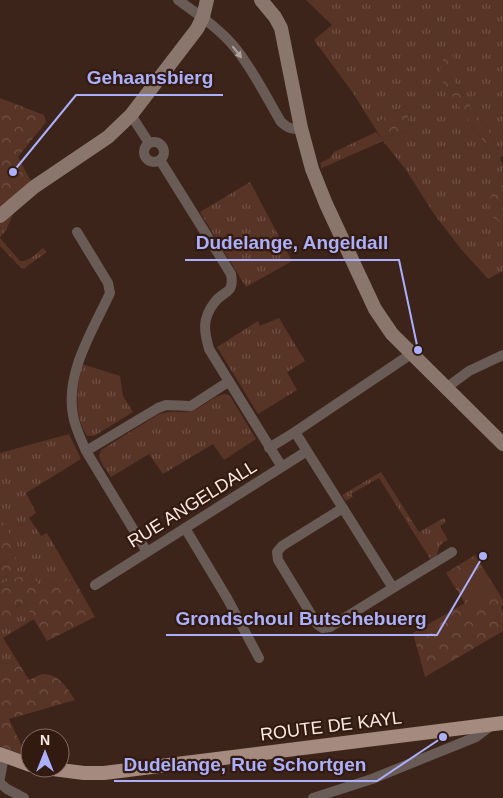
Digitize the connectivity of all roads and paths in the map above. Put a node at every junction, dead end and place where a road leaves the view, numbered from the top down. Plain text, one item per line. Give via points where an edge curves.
1 (178, 0) edge
2 (207, 0) edge
3 (215, 0) edge
4 (261, 0) edge
5 (203, 17) junction
6 (131, 114) junction
7 (301, 128) junction
8 (0, 216) edge
9 (76, 232) dead end
10 (411, 354) junction
11 (503, 354) edge
12 (228, 382) junction
13 (446, 388) junction
14 (295, 432) junction
15 (503, 444) edge
16 (269, 448) junction
17 (86, 451) junction
18 (306, 451) junction
19 (282, 467) junction
20 (342, 508) junction
21 (185, 528) junction
22 (147, 552) junction
23 (452, 552) dead end
24 (95, 585) dead end
25 (393, 588) junction
26 (259, 658) dead end
27 (498, 723) edge
28 (2, 755) edge
29 (20, 761) edge
30 (70, 771) edge
31 (0, 778) edge
32 (0, 783) edge
33 (24, 798) edge
34 (313, 798) edge

1 - 5 street
2 - 5 main road
3 - 5 main road via 208,15
4 - 7 main road via 281,28
5 - 6 main road via 191,38
5 -> 7 street via 237,50 281,122 287,128
6 - 8 main road via 108,137 34,187
6 - 12 street via 149,143 162,146 164,151 160,160 231,274 233,283 230,290 215,302 207,317 204,333 209,350
7 - 10 main road via 316,181 374,309
9 - 17 street via 108,283 110,293 77,363 72,387 73,415
10 - 13 main road
10 - 14 street, RUE ANGELDALL
11 - 13 street
12 - 16 street
12 - 17 street via 191,406 158,408
13 - 15 main road
14 - 16 street, RUE ANGELDALL
14 - 18 street
16 - 19 street
17 - 22 street
18 - 19 street, RUE ANGELDALL
18 - 20 street
19 - 21 street, RUE ANGELDALL
20 - 25 street
20 - 25 street via 277,552 278,560 316,624 330,627
21 - 22 street, RUE ANGELDALL
21 - 26 street
22 - 24 street, RUE ANGELDALL
23 - 25 street
27 - 30 main road, ROUTE DE KAYL via 104,773
27 - 34 street via 476,737 372,779
28 - 29 main road
28 - 31 street
32 - 33 street

